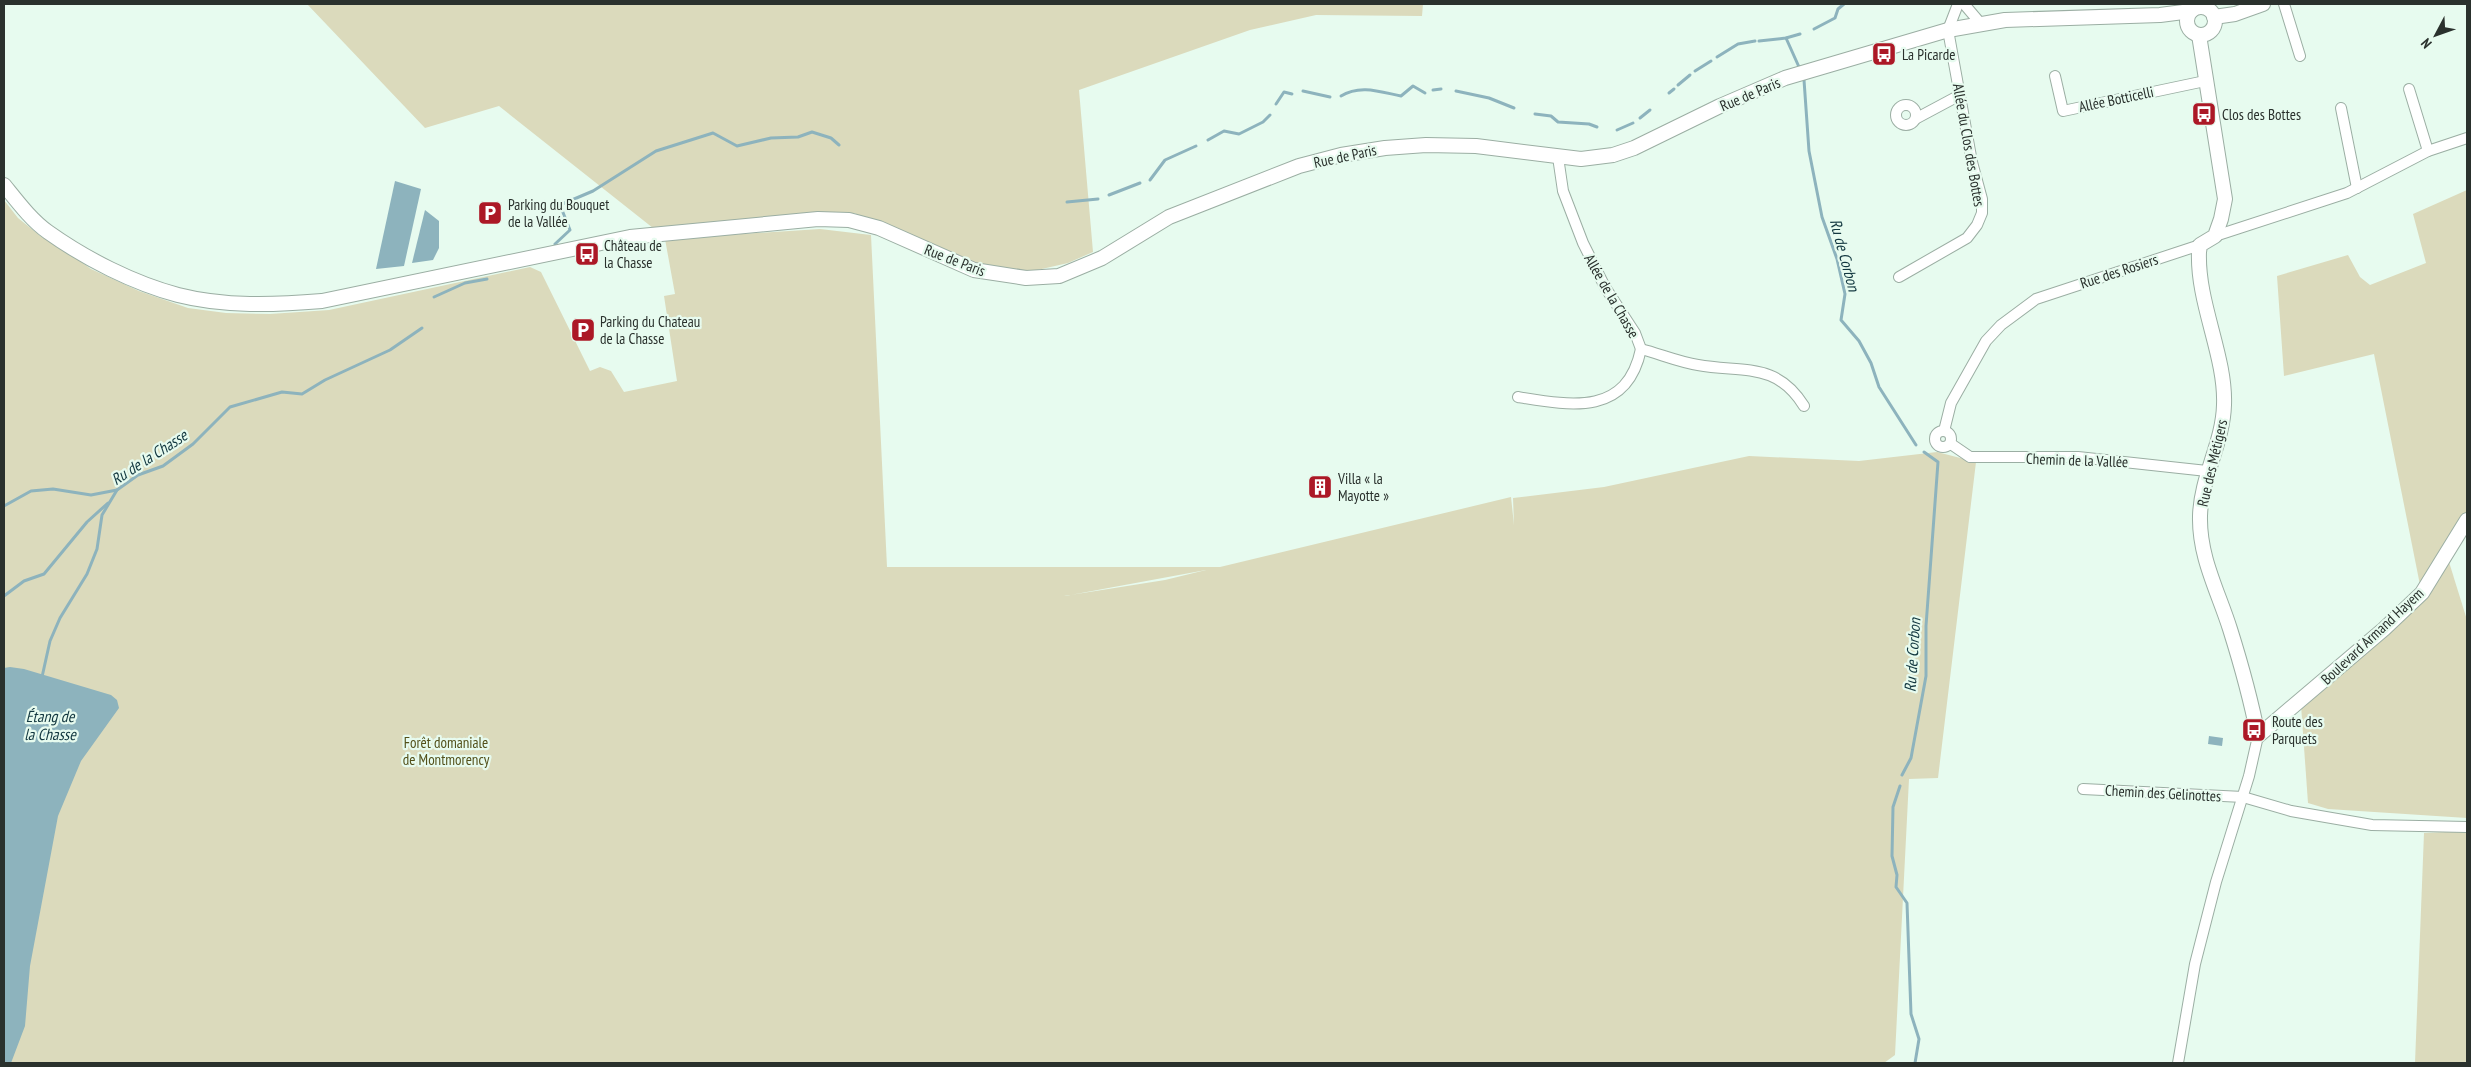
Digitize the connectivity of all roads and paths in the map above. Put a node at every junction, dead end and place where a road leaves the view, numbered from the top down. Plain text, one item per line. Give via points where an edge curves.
1 (1958, 4) edge
2 (1964, 4) edge
3 (2263, 4) edge
4 (2284, 4) edge
5 (2194, 11) edge
6 (2214, 17) junction
7 (1982, 24) junction
8 (1948, 30) junction
9 (2199, 35) junction
10 (2300, 56) dead end
11 (2055, 76) dead end
12 (2205, 80) junction
13 (2408, 89) dead end
14 (1960, 95) junction
15 (2341, 108) dead end
16 (1916, 118) dead end
17 (2467, 138) edge
18 (2428, 151) junction
19 (1558, 157) junction
20 (4, 185) edge
21 (2357, 188) junction
22 (2214, 236) junction
23 (2200, 245) junction
24 (1899, 277) dead end
25 (1642, 349) junction
26 (1518, 397) dead end
27 (1804, 406) dead end
28 (1951, 444) joint
29 (2207, 472) junction
30 (2467, 520) edge
31 (2258, 736) junction
32 (2083, 789) dead end
33 (2243, 797) junction
34 (2467, 827) edge
35 (2178, 1063) edge

1 - 8 street
2 - 7 street
3 - 6 main road
4 - 10 street
5 - 6 main road via 2207,8
5 - 7 main road, Rue de Paris via 2005,20
5 - 9 main road via 2192,32
6 - 9 main road via 2211,30
7 - 8 main road, Rue de Paris
8 - 14 street, Allée du Clos des Bottes
8 - 19 main road, Rue de Paris via 1785,78 1618,154 1581,159
9 - 12 main road
11 - 12 street, Allée Botticelli via 2063,111
12 - 22 main road via 2225,200
13 - 18 street
14 - 16 street
14 - 24 street, Allée du Clos des Bottes via 1982,200 1980,220 1967,238
15 - 21 street
17 - 18 street, Rue des Rosiers
18 - 21 street, Rue des Rosiers
19 - 20 main road, Rue de Paris via 1476,146 1426,145 1341,155 1299,166 1169,217 1102,258 1059,276 1026,278 974,270 879,228 849,220 818,219 630,237 322,301 280,305 222,302 178,294 103,266 47,231
19 - 25 street, Allée de la Chasse via 1563,191 1583,243
21 - 22 street, Rue des Rosiers
22 - 23 main road, Rue des Rosiers
23 - 28 street, Rue des Rosiers via 2036,299 2001,325 1986,341 1951,403 1944,431 1951,435
23 - 29 main road, Rue des Métigers via 2204,302 2224,405 2222,424
25 - 26 street via 1631,379 1600,401 1553,403
25 - 27 street, Allée de la Chasse via 1697,365 1758,370 1790,386
28 - 29 street, Chemin de la Vallée via 1970,457 2087,457
29 - 31 main road, Rue des Métigers via 2200,516 2204,555 2230,629
30 - 31 main road, Boulevard Armand Hayem via 2422,593
31 - 33 street
32 - 33 street, Chemin des Gelinottes
33 - 34 street, Chemin des Gelinottes via 2291,811 2372,825
33 - 35 street via 2195,964

